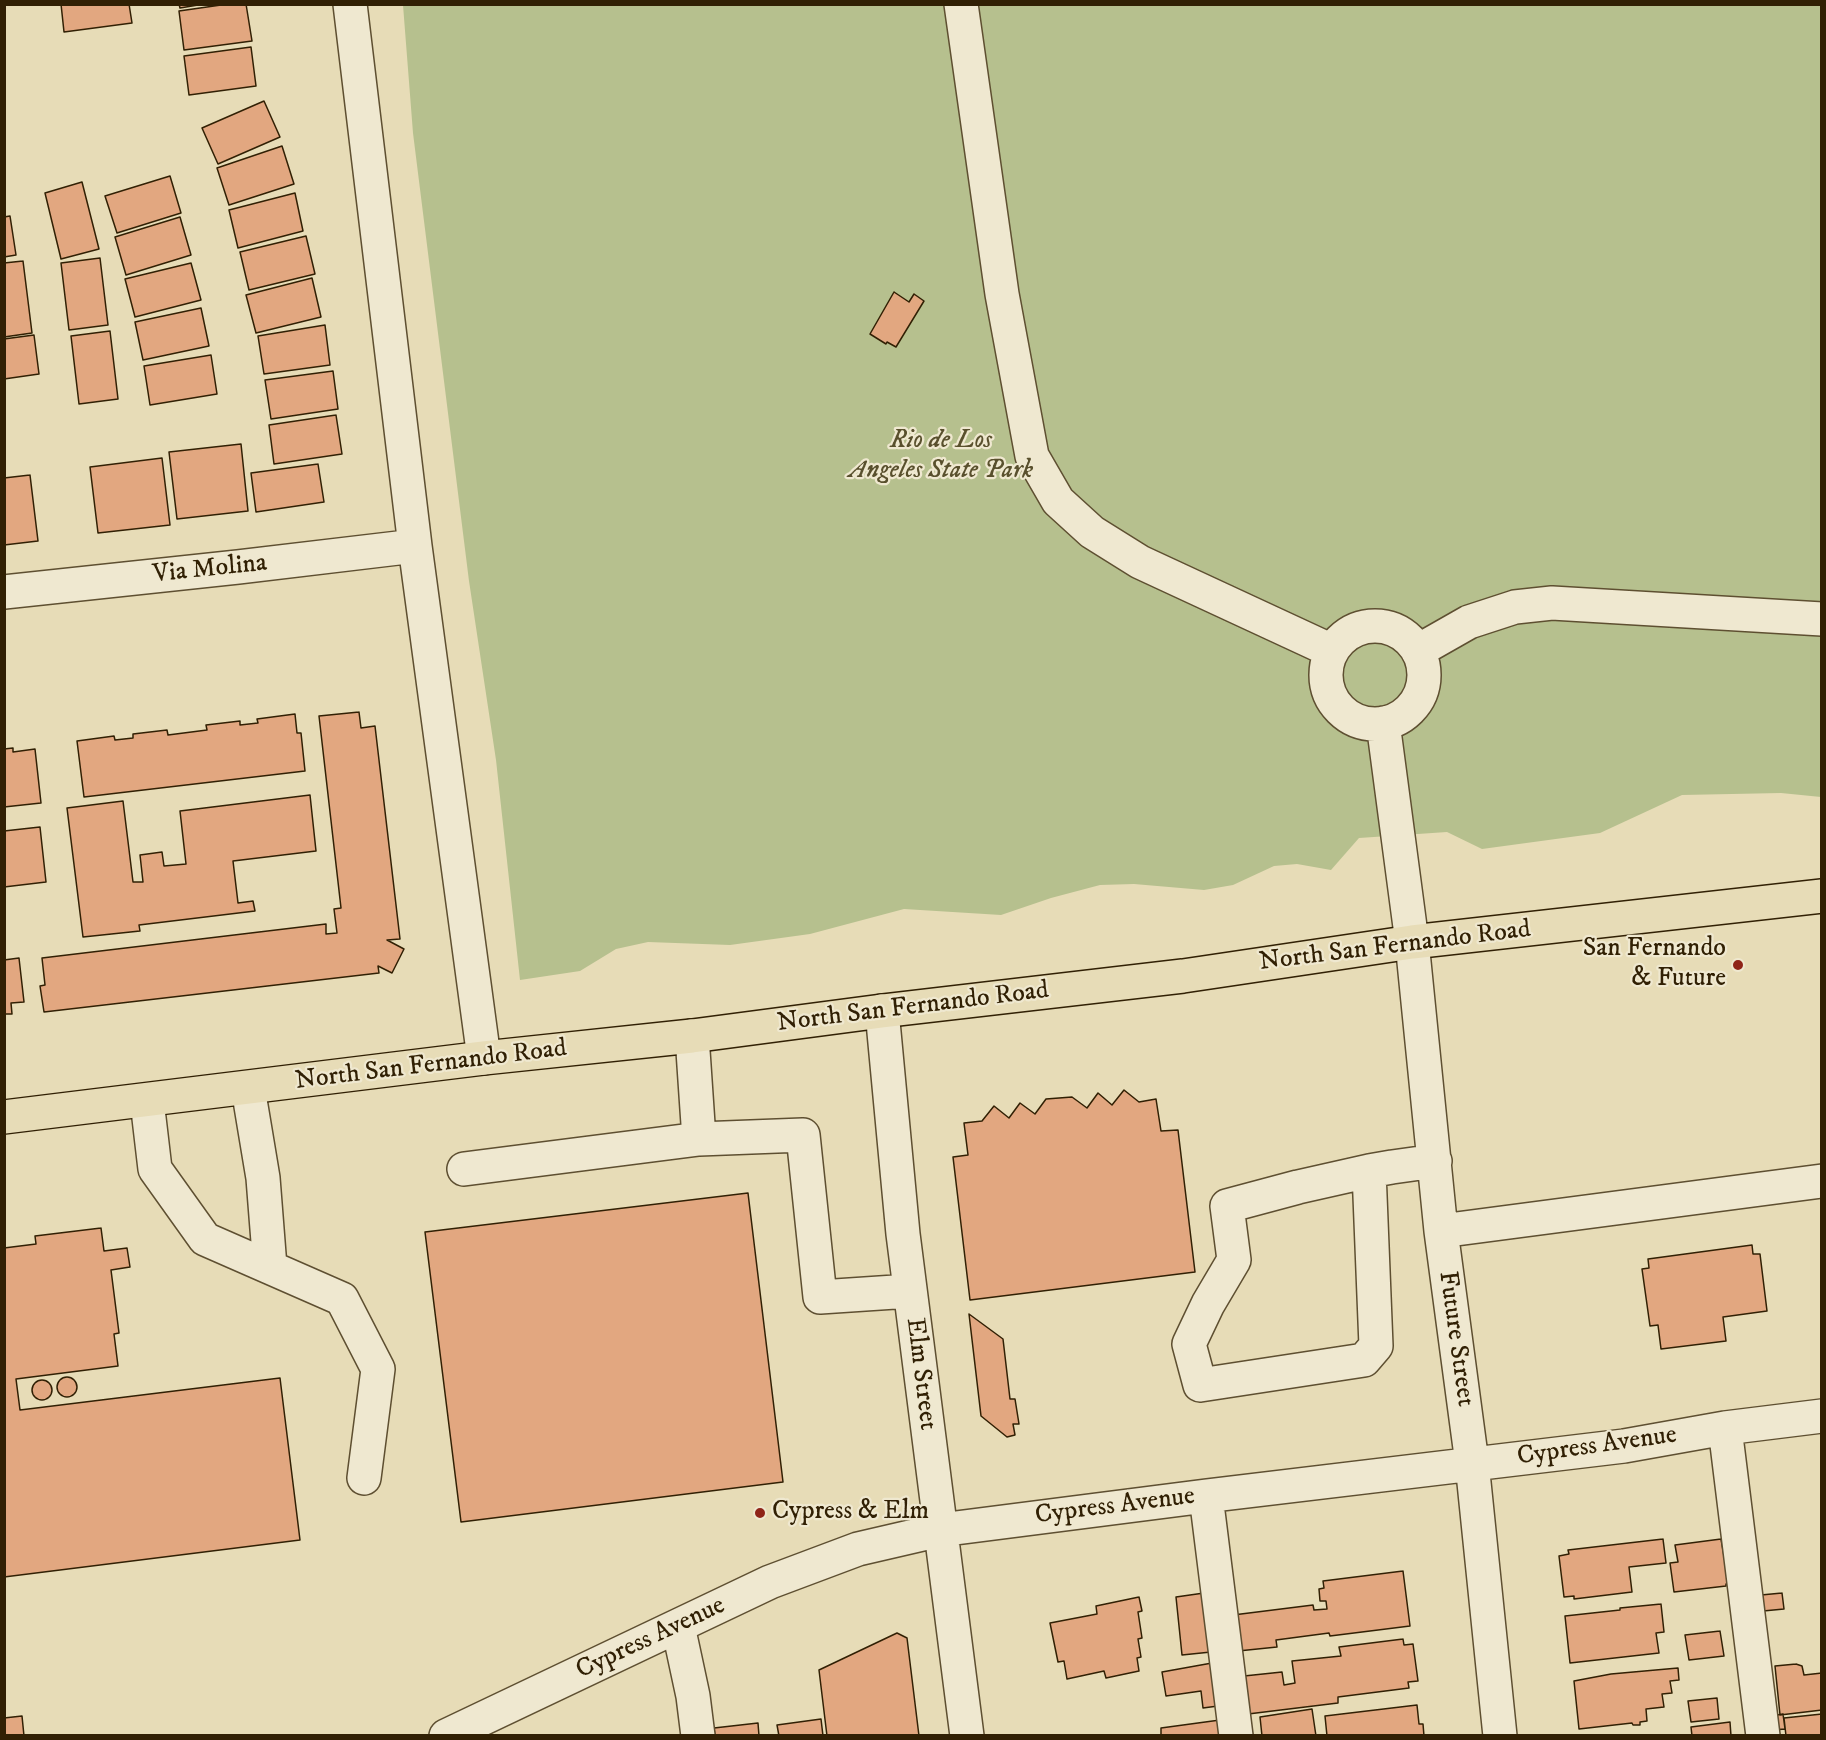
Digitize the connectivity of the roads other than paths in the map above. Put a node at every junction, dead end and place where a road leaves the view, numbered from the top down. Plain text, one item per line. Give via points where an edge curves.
1 (350, 4) edge
2 (961, 4) edge
3 (415, 546) junction
4 (4, 592) edge
5 (1821, 619) edge
6 (1332, 651) junction
7 (1418, 651) junction
8 (1383, 723) junction
9 (1821, 896) edge
10 (1412, 942) junction
11 (882, 1011) junction
12 (692, 1036) junction
13 (484, 1058) junction
14 (248, 1088) junction
15 (147, 1101) junction
16 (4, 1117) edge
17 (699, 1139) junction
18 (1435, 1161) junction
19 (464, 1170) dead end
20 (1369, 1171) junction
21 (1821, 1181) edge
22 (1441, 1231) junction
23 (270, 1267) junction
24 (910, 1291) junction
25 (1821, 1416) edge
26 (1725, 1428) junction
27 (1472, 1463) junction
28 (364, 1478) dead end
29 (1206, 1496) junction
30 (940, 1530) junction
31 (678, 1626) junction
32 (446, 1736) edge
33 (698, 1736) edge
34 (967, 1736) edge
35 (1236, 1736) edge
36 (1500, 1736) edge
37 (1763, 1736) edge

1 - 3 street
2 - 6 street via 1002,294 1032,456 1058,501 1092,532 1140,562
3 - 4 street, Via Molina
3 - 13 street
5 - 7 street via 1552,603 1515,607 1469,622
6 - 7 street via 1353,631 1375,626 1397,630
6 - 8 street via 1326,666 1326,682 1340,710 1367,723
7 - 8 street via 1424,681 1419,697 1398,719
8 - 10 street, Future Street
9 - 10 main road, North San Fernando Road
10 - 11 main road, North San Fernando Road via 1183,976
10 - 18 street, Future Street
11 - 12 main road, North San Fernando Road
11 - 24 street, Elm Street
12 - 13 main road, North San Fernando Road
12 - 17 street
13 - 14 main road, North San Fernando Road
14 - 15 main road, North San Fernando Road
14 - 23 street via 263,1179
15 - 16 main road, North San Fernando Road
15 - 23 street via 155,1169 206,1239
17 - 19 street
17 - 24 street via 803,1135 820,1297
18 - 20 street
18 - 22 street, Future Street
20 - 20 street via 1227,1206 1234,1260 1189,1344 1200,1385 1364,1360 1376,1346
21 - 22 street
22 - 27 street, Future Street
23 - 28 street via 342,1299 378,1369
24 - 30 street, Elm Street
25 - 26 street, Cypress Avenue
26 - 27 street, Cypress Avenue via 1624,1446
26 - 37 street
27 - 29 street, Cypress Avenue
27 - 36 street, Future Street
29 - 30 street, Cypress Avenue
29 - 35 street
30 - 31 street, Cypress Avenue via 858,1549 770,1582
30 - 34 street, Elm Street
31 - 32 street, Cypress Avenue
31 - 33 street

